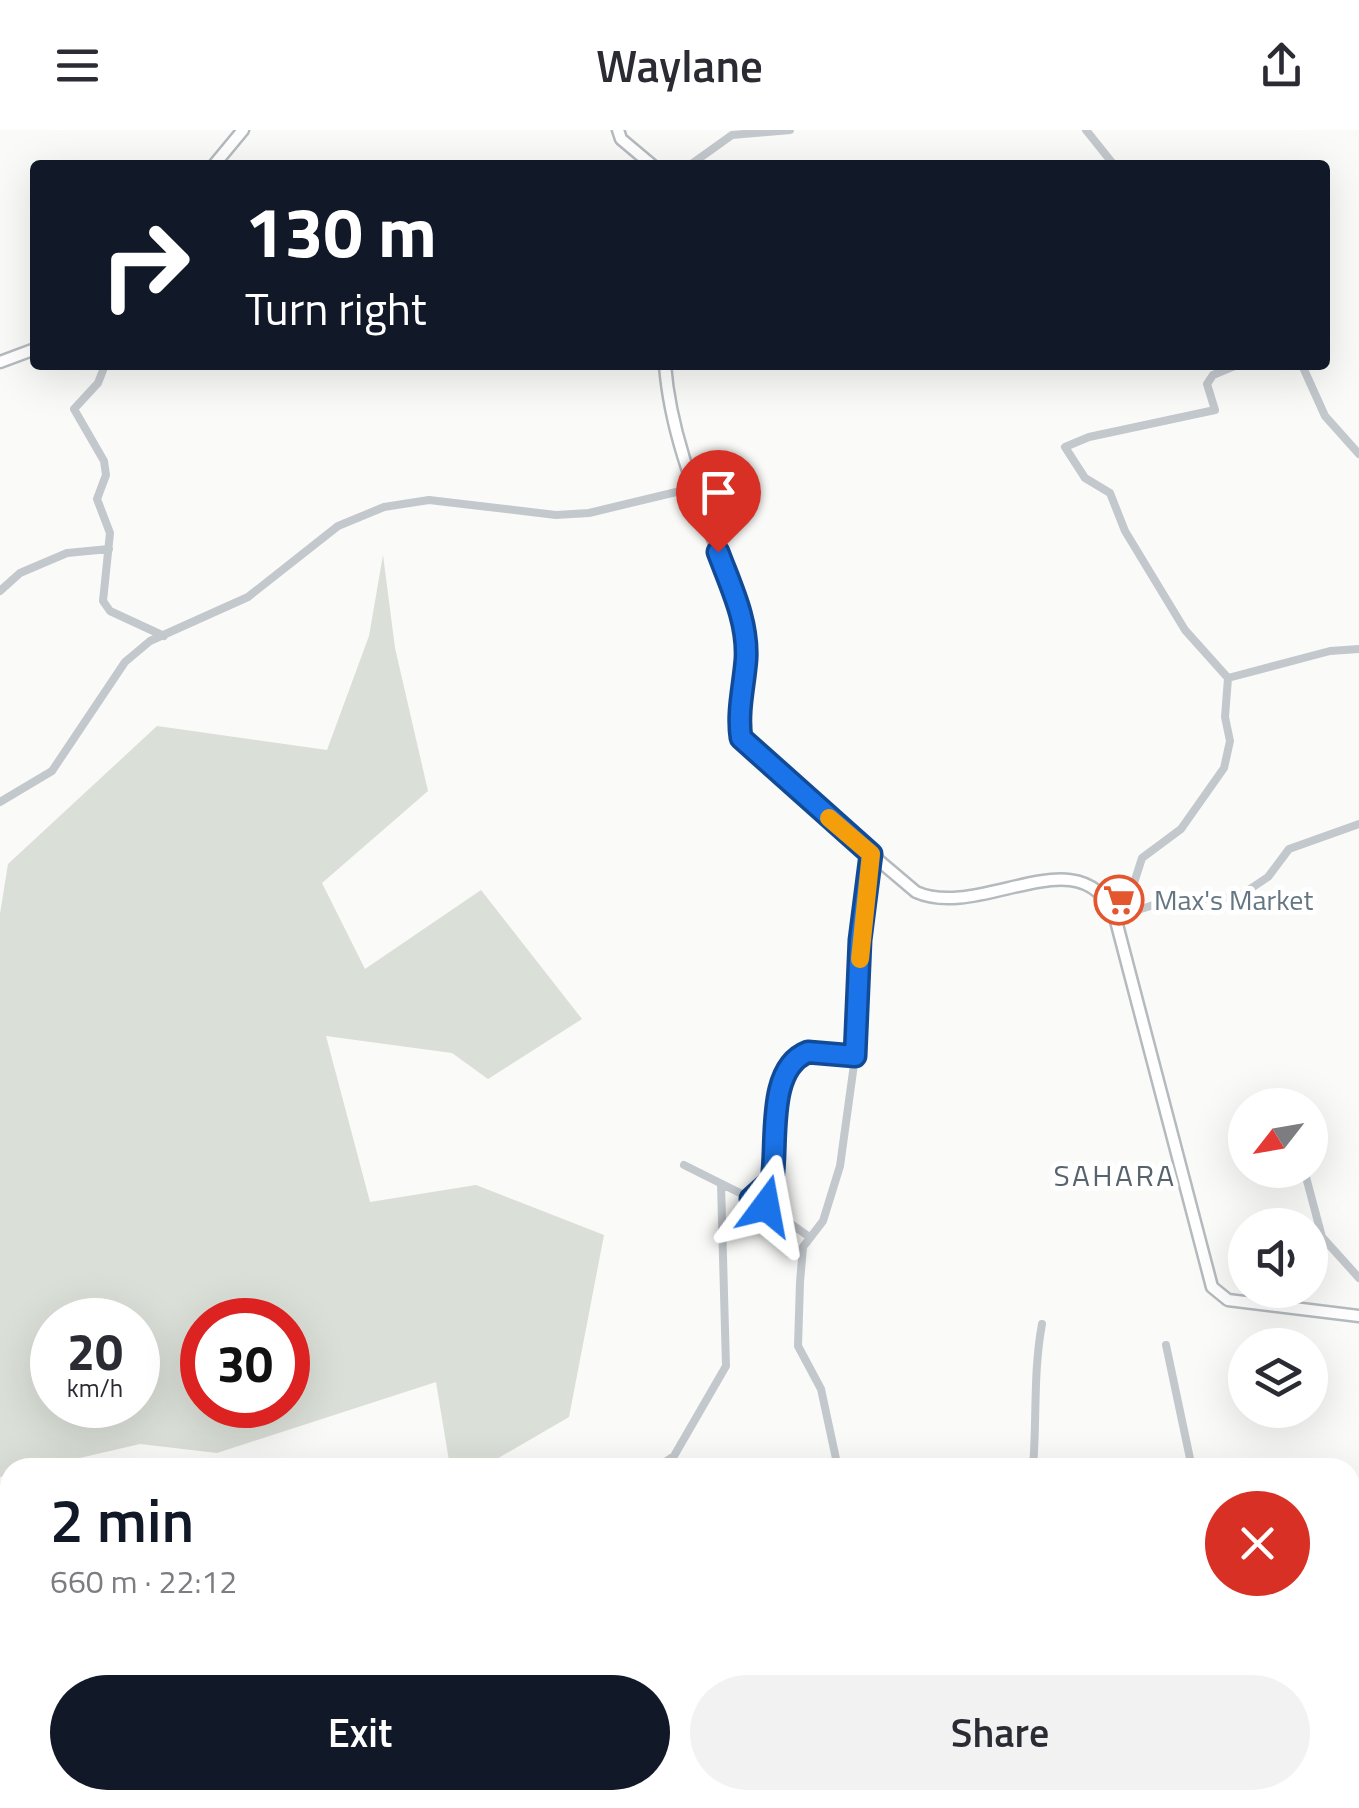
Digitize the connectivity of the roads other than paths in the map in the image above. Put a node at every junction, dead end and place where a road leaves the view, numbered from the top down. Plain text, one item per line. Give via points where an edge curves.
1 (243, 130) edge
2 (618, 130) edge
3 (790, 130) edge
4 (1086, 130) edge
5 (218, 160) edge
6 (646, 160) edge
7 (697, 160) edge
8 (1110, 160) edge
9 (30, 352) edge
10 (0, 362) edge
11 (103, 370) edge
12 (666, 370) edge
13 (1221, 370) edge
14 (1304, 370) edge
15 (1359, 454) edge
16 (693, 488) junction
17 (109, 550) junction
18 (0, 590) edge
19 (164, 636) junction
20 (1359, 649) edge
21 (1228, 678) junction
22 (0, 802) edge
23 (1359, 824) edge
24 (871, 854) junction
25 (1115, 917) junction
26 (855, 1056) junction
27 (684, 1164) dead end
28 (721, 1184) junction
29 (751, 1199) junction
30 (808, 1236) junction
31 (1328, 1244) edge
32 (1359, 1278) edge
33 (1359, 1316) edge
34 (1042, 1324) dead end
35 (1166, 1345) dead end
36 (671, 1458) edge
37 (836, 1458) edge
38 (1034, 1458) edge
39 (1190, 1458) edge

1 - 5 main road
2 - 6 main road
3 - 7 street via 732,135
4 - 8 street
9 - 10 main road
11 - 17 street via 74,410 104,461 97,500 107,520
12 - 16 main road
13 - 21 street via 1206,384 1215,410 1066,448 1085,478 1110,492 1125,532 1185,630
14 - 15 street via 1325,416
16 - 19 street via 589,513 429,500 384,507 338,526 248,597
16 - 24 main road via 742,617 741,738
17 - 18 street via 86,549 44,562
17 - 19 street via 103,601 110,611
19 - 22 street via 125,662 52,771
20 - 21 street
21 - 25 street via 1224,768 1181,829 1142,858 1126,908
23 - 25 street via 1300,842 1268,878 1238,897 1166,900
24 - 25 main road via 932,899 1073,878 1100,889
24 - 26 street
25 - 33 main road via 1212,1287 1228,1300
26 - 29 street via 808,1052 790,1064 778,1097 772,1180
26 - 30 street via 840,1166 823,1221
27 - 28 street
28 - 29 street
28 - 36 street via 726,1366
29 - 30 street
30 - 37 street via 798,1346 821,1388
31 - 32 street
34 - 38 street via 1034,1366
35 - 39 street

